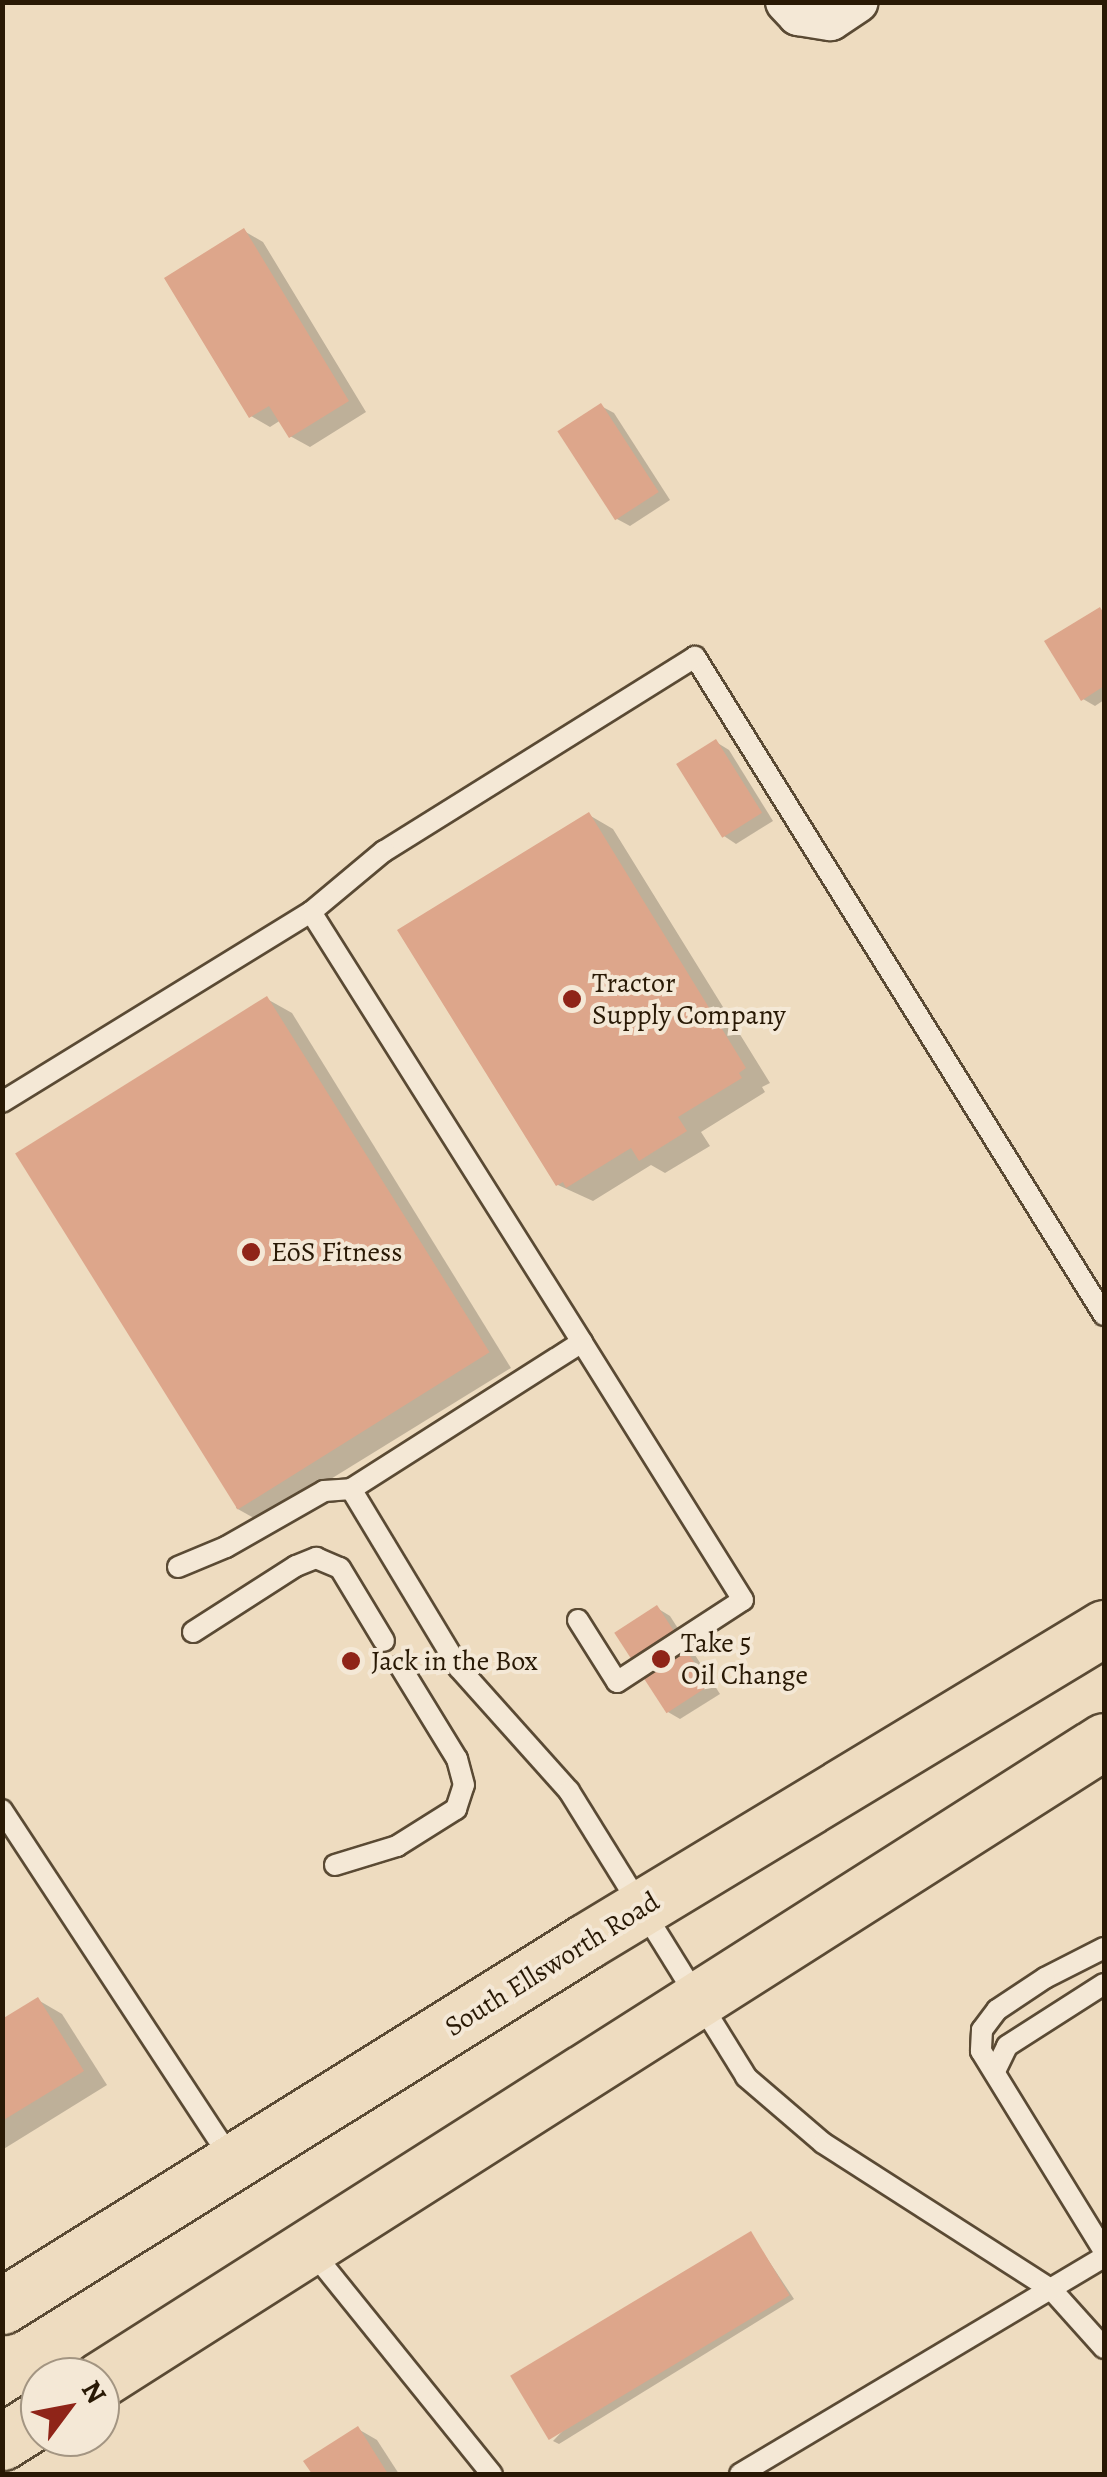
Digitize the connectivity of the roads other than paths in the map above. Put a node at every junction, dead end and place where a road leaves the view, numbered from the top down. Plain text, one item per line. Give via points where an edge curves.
1 (786, 2) edge
2 (858, 2) edge
3 (311, 912) junction
4 (2, 1102) edge
5 (1104, 1315) edge
6 (582, 1342) junction
7 (350, 1489) junction
8 (178, 1567) dead end
9 (578, 1620) dead end
10 (1104, 1628) edge
11 (193, 1632) dead end
12 (384, 1641) dead end
13 (400, 1666) dead end
14 (1104, 1741) edge
15 (2, 1810) edge
16 (335, 1865) dead end
17 (640, 1909) junction
18 (1104, 1948) edge
19 (1104, 1984) edge
20 (697, 2002) junction
21 (995, 2071) junction
22 (234, 2162) junction
23 (310, 2249) junction
24 (1104, 2254) edge
25 (1052, 2290) junction
26 (2, 2306) edge
27 (1104, 2348) edge
28 (120, 2368) edge
29 (492, 2474) edge
30 (740, 2474) edge

1 - 2 street via 798,15 831,20
3 - 4 lane
3 - 5 lane via 384,851 695,656
3 - 6 lane
6 - 7 lane
6 - 9 lane via 743,1600 617,1682
7 - 8 lane via 324,1491
7 - 17 lane via 459,1668 568,1790
10 - 17 main road, South Ellsworth Road
11 - 12 lane via 316,1558 340,1568
13 - 16 lane via 456,1758 464,1785 456,1809 398,1846
14 - 20 main road
15 - 22 lane
17 - 20 lane
17 - 22 main road, South Ellsworth Road
18 - 21 lane via 997,2010 982,2030 981,2051
19 - 21 lane via 1007,2046
20 - 23 main road
20 - 25 lane via 746,2078 823,2143
21 - 24 lane
22 - 26 main road, South Ellsworth Road
23 - 28 main road
23 - 29 lane
24 - 25 lane
25 - 27 lane
25 - 30 lane

